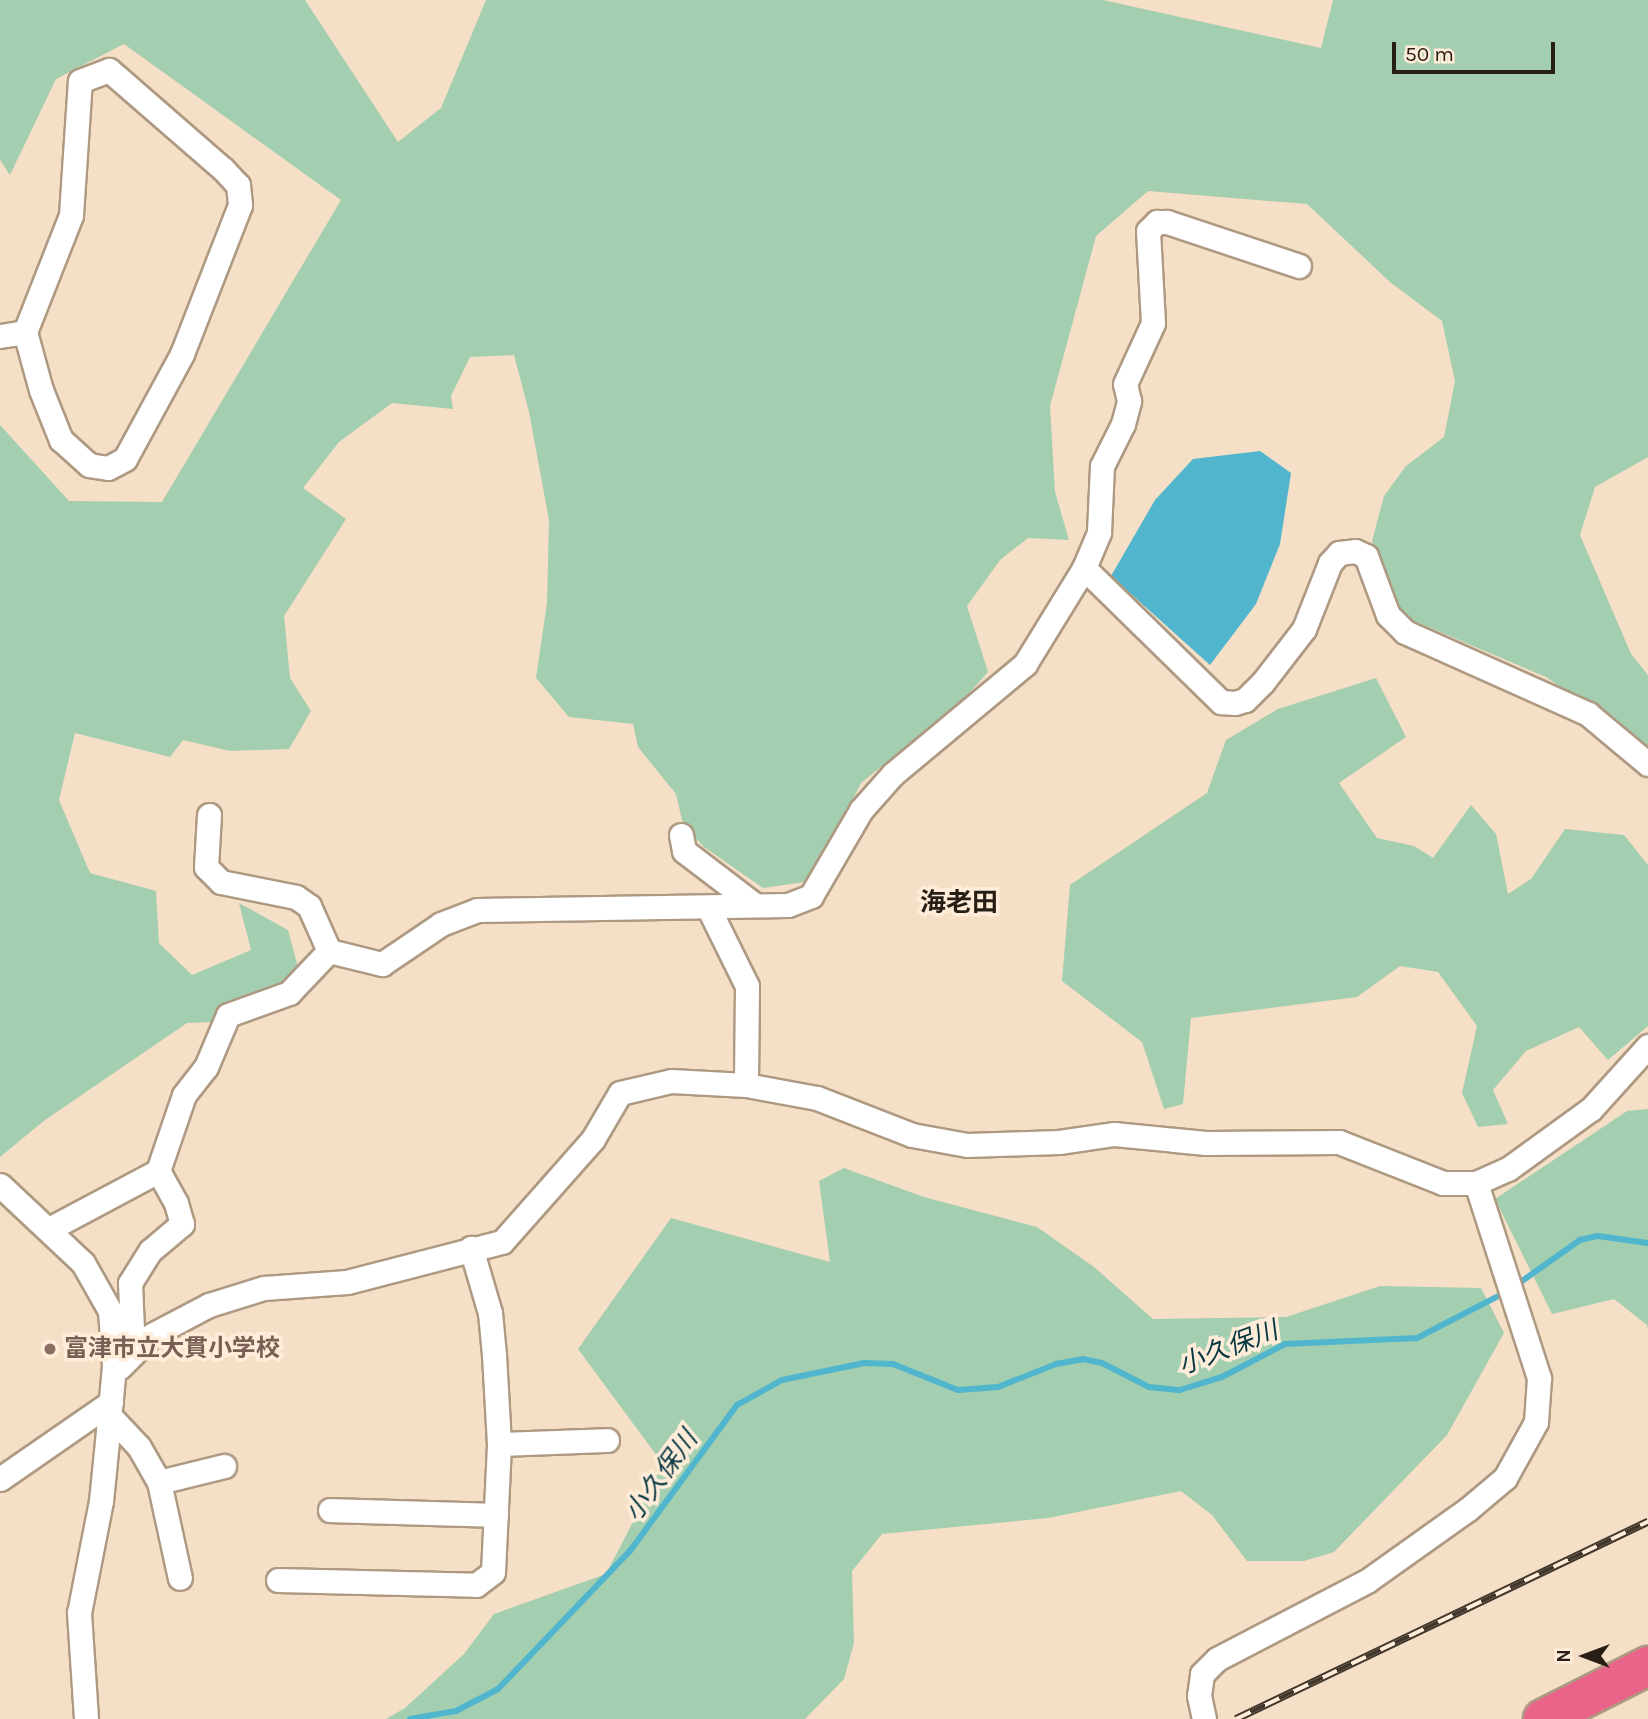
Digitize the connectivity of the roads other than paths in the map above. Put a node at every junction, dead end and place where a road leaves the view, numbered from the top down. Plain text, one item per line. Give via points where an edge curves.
1 (1299, 267) dead end
2 (26, 332) junction
3 (0, 336) edge
4 (1084, 568) junction
5 (1648, 764) edge
6 (209, 815) dead end
7 (681, 835) dead end
8 (755, 905) junction
9 (708, 907) junction
10 (329, 951) junction
11 (1648, 1046) edge
12 (746, 1085) junction
13 (158, 1171) junction
14 (1476, 1183) junction
15 (0, 1185) edge
16 (51, 1228) junction
17 (471, 1248) junction
18 (114, 1371) junction
19 (110, 1409) junction
20 (607, 1440) dead end
21 (499, 1444) junction
22 (224, 1466) dead end
23 (0, 1479) edge
24 (159, 1482) junction
25 (330, 1510) dead end
26 (496, 1515) junction
27 (180, 1578) dead end
28 (278, 1580) dead end
29 (1648, 1666) edge
30 (86, 1719) edge
31 (1204, 1719) edge
32 (1544, 1719) edge

1 - 4 street via 1167,222 1157,222 1148,231 1153,323 1125,384 1129,401 1102,466 1099,532
2 - 2 street via 72,215 80,81 109,70 238,184 240,205 182,354 125,459 108,468 89,465 61,440 41,390
2 - 3 street
4 - 5 street via 1221,702 1235,704 1263,682 1304,629 1330,564 1339,553 1355,551 1366,556 1388,615 1405,632 1588,713
4 - 8 street via 1026,664 893,774 861,810 811,896 789,905
6 - 10 street via 206,867 221,882 302,901 309,906
7 - 8 street via 684,851
8 - 9 street
9 - 10 street via 477,910 441,924 382,964
9 - 12 street via 747,986
10 - 13 street via 289,993 228,1015 206,1067 184,1095
11 - 14 street via 1591,1109 1508,1169
12 - 14 street via 817,1098 912,1135 967,1145 1059,1142 1114,1134 1206,1143 1339,1142 1443,1183
12 - 17 street via 671,1081 620,1093 593,1139 502,1242
13 - 16 street
13 - 18 street via 177,1203 181,1224 150,1251 130,1283 132,1329
14 - 31 street via 1539,1378 1536,1422 1505,1478 1367,1581 1217,1659 1202,1674 1199,1696
15 - 16 street
16 - 18 street via 101,1288 110,1311
17 - 18 street via 347,1282 264,1288 209,1305 152,1335
17 - 21 street via 490,1313
18 - 19 street
19 - 23 street
19 - 24 street
19 - 30 street via 101,1501 79,1613
20 - 21 street
21 - 26 street
22 - 24 street
24 - 27 street
25 - 26 street
26 - 28 street via 493,1572 476,1585
29 - 32 highway

